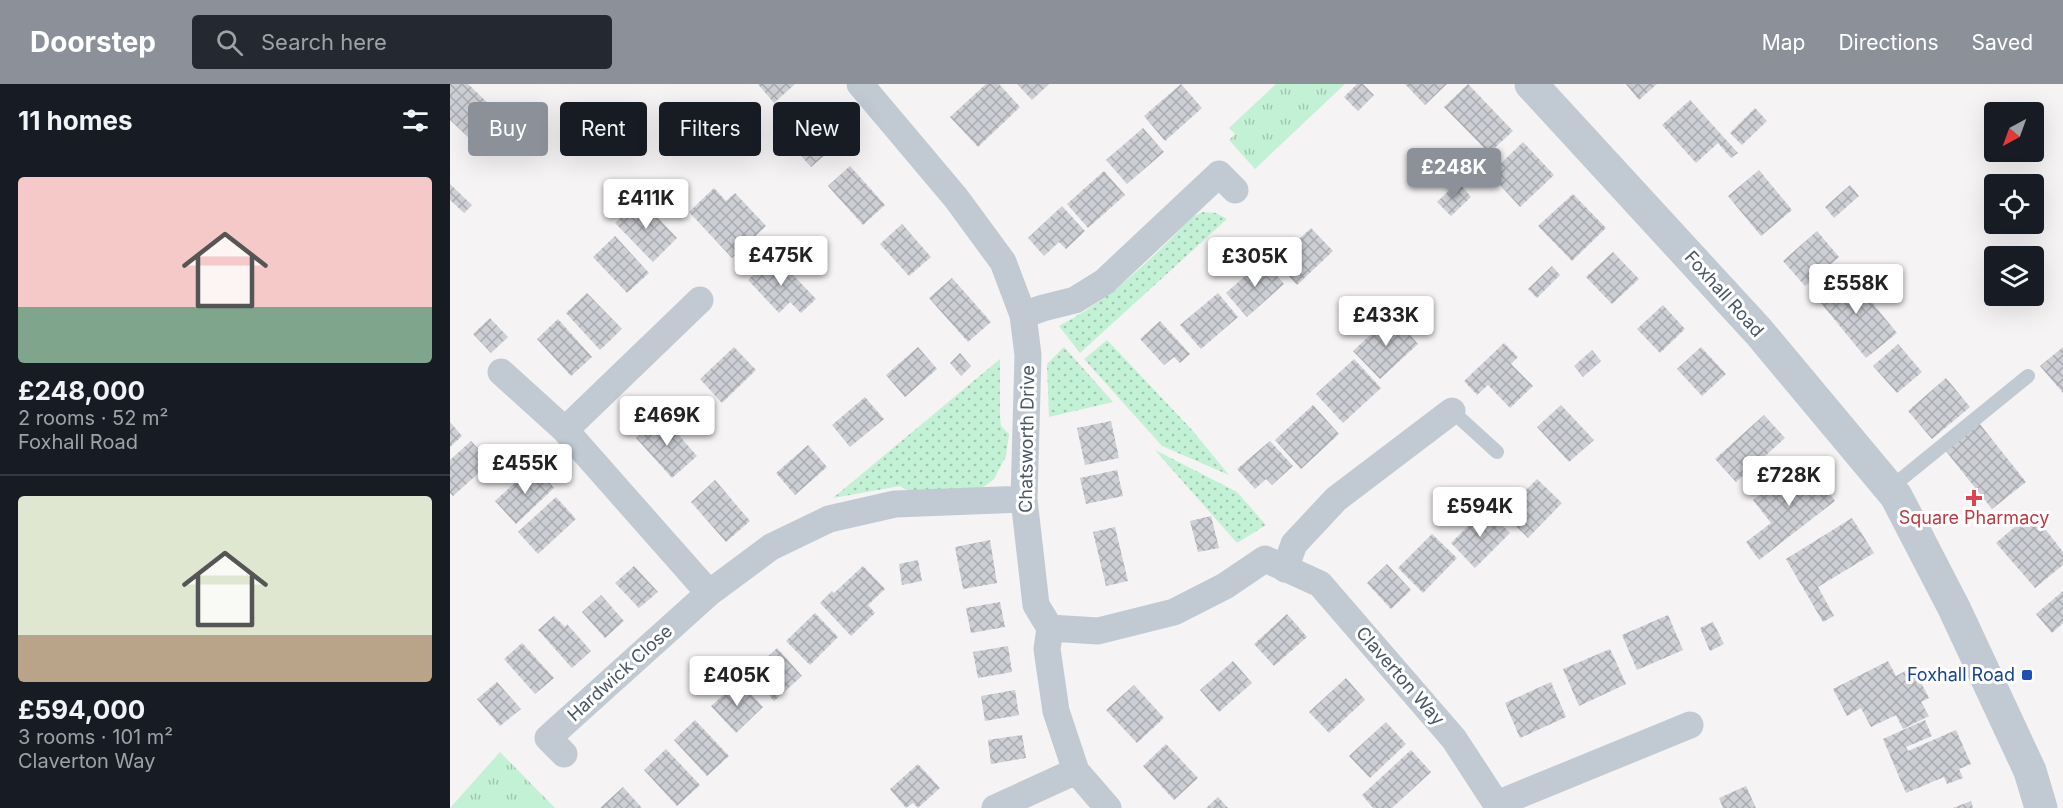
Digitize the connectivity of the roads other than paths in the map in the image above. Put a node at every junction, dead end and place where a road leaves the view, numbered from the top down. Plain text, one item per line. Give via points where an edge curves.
1 (860, 84) edge
2 (1531, 84) edge
3 (1235, 190) dead end
4 (700, 300) dead end
5 (1023, 315) junction
6 (501, 372) dead end
7 (2028, 376) dead end
8 (1452, 411) joint
9 (565, 430) junction
10 (1497, 452) dead end
11 (1889, 489) junction
12 (1024, 499) junction
13 (1285, 569) junction
14 (709, 593) junction
15 (1050, 628) junction
16 (1690, 725) dead end
17 (564, 754) dead end
18 (1076, 771) junction
19 (1498, 806) edge
20 (995, 808) edge
21 (1108, 808) edge
22 (2042, 808) edge

1 - 5 street, Chatsworth Drive via 956,198 1003,262
2 - 11 street, Foxhall Road via 1759,332
3 - 5 street via 1220,174 1104,282 1075,300
4 - 9 street
5 - 12 street, Chatsworth Drive via 1028,355
6 - 9 street
7 - 11 lane
8 - 10 lane
8 - 13 street via 1336,500 1294,544
9 - 14 street
11 - 22 street, Foxhall Road via 1954,608 2030,771
12 - 14 street, Hardwick Close via 895,504 829,519 771,547
12 - 15 street, Chatsworth Drive via 1036,605
13 - 15 street, Claverton Way via 1265,559 1225,586 1164,615 1098,631
13 - 19 street, Claverton Way via 1320,584 1454,739
14 - 17 street, Hardwick Close via 548,738
15 - 18 street via 1047,649 1056,711
16 - 19 street, Claverton Way
18 - 20 street
18 - 21 street

